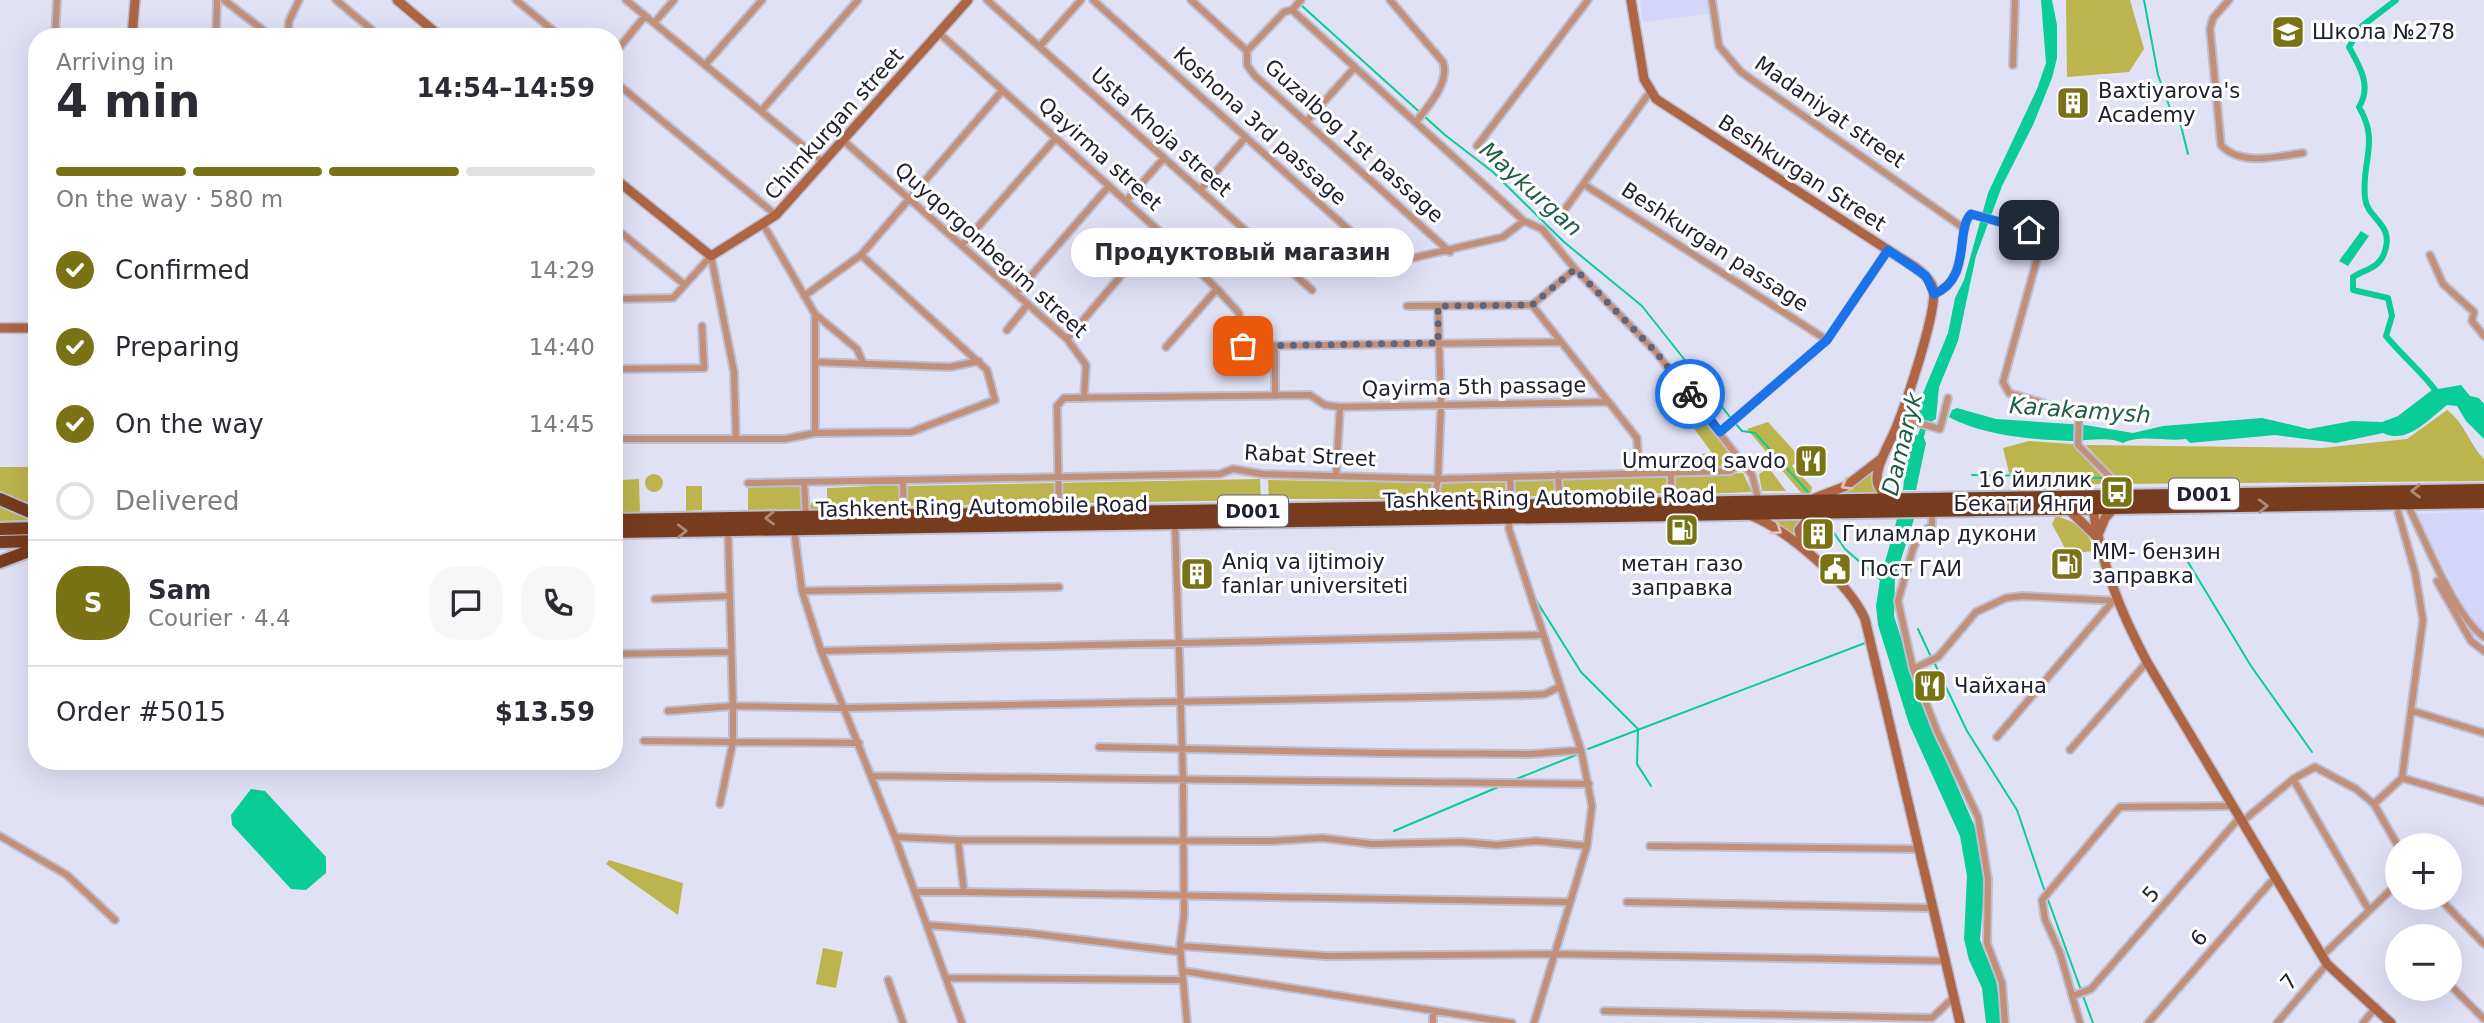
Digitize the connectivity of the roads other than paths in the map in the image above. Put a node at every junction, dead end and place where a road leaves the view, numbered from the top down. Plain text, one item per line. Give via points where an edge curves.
1 (57, 0) edge
2 (135, 0) edge
3 (217, 0) edge
4 (224, 0) edge
5 (299, 0) edge
6 (336, 0) edge
7 (397, 0) edge
8 (516, 0) edge
9 (626, 0) edge
10 (674, 0) edge
11 (762, 0) edge
12 (858, 0) edge
13 (987, 0) edge
14 (1081, 0) edge
15 (1093, 0) edge
16 (1191, 0) edge
17 (1390, 0) edge
18 (1588, 0) edge
19 (1631, 0) edge
20 (1712, 0) edge
21 (2015, 0) edge
22 (2228, 0) edge
23 (965, 1) edge
24 (1296, 5) edge
25 (645, 16) junction
26 (654, 23) junction
27 (55, 28) edge
28 (133, 28) edge
29 (216, 28) edge
30 (260, 28) edge
31 (289, 28) edge
32 (371, 28) edge
33 (430, 28) edge
34 (550, 28) edge
35 (939, 33) junction
36 (623, 43) edge
37 (1040, 46) junction
38 (1247, 51) junction
39 (705, 65) junction
40 (2013, 65) dead end
41 (1355, 67) junction
42 (623, 88) edge
43 (1002, 90) junction
44 (1650, 92) junction
45 (761, 111) junction
46 (1306, 122) junction
47 (1416, 122) junction
48 (1056, 138) junction
49 (1246, 138) junction
50 (844, 141) junction
51 (1477, 146) dead end
52 (2303, 153) dead end
53 (1164, 159) junction
54 (824, 163) junction
55 (623, 185) edge
56 (1584, 185) junction
57 (1109, 186) junction
58 (1200, 190) junction
59 (909, 200) junction
60 (1126, 201) junction
61 (776, 215) junction
62 (1560, 216) dead end
63 (1524, 221) junction
64 (763, 223) junction
65 (1965, 229) junction
66 (1159, 231) junction
67 (623, 234) edge
68 (962, 245) junction
69 (1888, 250) junction
70 (1450, 252) junction
71 (861, 255) junction
72 (2430, 255) dead end
73 (711, 256) junction
74 (1575, 269) junction
75 (685, 285) junction
76 (1217, 289) junction
77 (1312, 290) dead end
78 (1016, 293) junction
79 (1934, 294) junction
80 (804, 296) junction
81 (623, 299) edge
82 (1028, 304) junction
83 (1532, 305) junction
84 (1407, 306) dead end
85 (1438, 306) junction
86 (815, 314) junction
87 (702, 326) dead end
88 (0, 328) edge
89 (28, 328) edge
90 (1007, 330) dead end
91 (2484, 336) edge
92 (1067, 339) junction
93 (1827, 340) junction
94 (1560, 342) junction
95 (1438, 343) junction
96 (1275, 346) junction
97 (1166, 347) dead end
98 (979, 361) junction
99 (815, 362) junction
100 (863, 363) junction
101 (623, 369) edge
102 (1275, 396) junction
103 (1084, 398) junction
104 (1948, 398) dead end
105 (1609, 402) junction
106 (1441, 405) junction
107 (1340, 407) junction
108 (1900, 418) junction
109 (1720, 432) junction
110 (816, 433) junction
111 (623, 439) edge
112 (736, 439) junction
113 (1885, 456) junction
114 (1742, 462) junction
115 (1639, 473) junction
116 (1671, 473) junction
117 (1558, 475) junction
118 (1336, 476) junction
119 (1510, 477) junction
120 (1057, 478) junction
121 (1438, 479) junction
122 (903, 481) junction
123 (804, 482) junction
124 (748, 483) dead end
125 (2484, 490) edge
126 (2122, 496) junction
127 (0, 499) edge
128 (2232, 500) junction
129 (2484, 502) edge
130 (1801, 503) junction
131 (2093, 503) junction
132 (1759, 504) junction
133 (1671, 505) junction
134 (1560, 506) junction
135 (1892, 507) junction
136 (1433, 508) junction
137 (1927, 508) junction
138 (2114, 508) junction
139 (2402, 508) junction
140 (2068, 509) junction
141 (1691, 510) junction
142 (28, 511) edge
143 (1510, 512) junction
144 (1447, 513) junction
145 (1821, 513) junction
146 (1059, 514) junction
147 (1744, 514) junction
148 (904, 516) junction
149 (623, 520) edge
150 (798, 521) junction
151 (1175, 523) junction
152 (28, 528) edge
153 (0, 529) edge
154 (728, 531) junction
155 (623, 532) edge
156 (2097, 537) junction
157 (0, 541) edge
158 (28, 541) edge
159 (28, 551) edge
160 (1807, 554) junction
161 (0, 562) edge
162 (2437, 581) dead end
163 (1059, 587) dead end
164 (802, 591) junction
165 (730, 596) junction
166 (655, 599) dead end
167 (2115, 601) junction
168 (1541, 635) junction
169 (2484, 637) edge
170 (1177, 643) junction
171 (821, 651) junction
172 (2484, 651) edge
173 (731, 652) junction
174 (623, 654) edge
175 (2147, 663) junction
176 (1913, 669) junction
177 (1559, 687) junction
178 (1180, 700) junction
179 (733, 706) junction
180 (845, 708) junction
181 (668, 711) dead end
182 (2413, 711) junction
183 (2484, 733) edge
184 (1997, 737) dead end
185 (644, 741) dead end
186 (733, 742) junction
187 (859, 743) junction
188 (1099, 747) dead end
189 (1581, 750) junction
190 (2070, 750) dead end
191 (1181, 751) junction
192 (872, 776) junction
193 (1183, 777) junction
194 (2402, 778) junction
195 (2293, 779) junction
196 (1589, 784) junction
197 (2484, 802) edge
198 (720, 804) dead end
199 (2374, 804) junction
200 (2233, 806) junction
201 (2241, 819) junction
202 (2391, 833) edge
203 (0, 836) edge
204 (895, 838) junction
205 (1181, 838) junction
206 (958, 839) junction
207 (1587, 846) junction
208 (1650, 846) dead end
209 (1920, 849) junction
210 (2276, 876) junction
211 (915, 892) junction
212 (964, 892) junction
213 (1183, 895) junction
214 (2385, 895) edge
215 (1570, 902) junction
216 (1628, 902) dead end
217 (1934, 908) junction
218 (2369, 910) junction
219 (2451, 910) edge
220 (115, 920) dead end
221 (927, 925) junction
222 (2484, 944) edge
223 (1181, 949) junction
224 (1554, 954) junction
225 (2325, 960) junction
226 (1945, 961) junction
227 (1183, 971) junction
228 (946, 978) junction
229 (888, 980) dead end
230 (1183, 980) junction
231 (2079, 994) junction
232 (1954, 997) junction
233 (2462, 997) edge
234 (2376, 1007) junction
235 (1433, 1010) junction
236 (1604, 1011) dead end
237 (2484, 1019) edge
238 (902, 1023) edge
239 (962, 1023) edge
240 (1187, 1023) edge
241 (1433, 1023) edge
242 (1512, 1023) edge
243 (1534, 1023) edge
244 (1960, 1023) edge
245 (2005, 1023) edge
246 (2080, 1023) edge
247 (2148, 1023) edge
248 (2277, 1023) edge
249 (2362, 1023) edge
250 (2391, 1023) edge

1 - 27 street
2 - 28 main road
3 - 29 street
4 - 30 street
5 - 31 street
6 - 32 street
7 - 33 main road
8 - 34 street
9 - 25 street
10 - 26 street
11 - 39 street
12 - 45 street
13 - 37 street, Usta Khoja street
14 - 37 street
15 - 49 street, Koshona 3rd passage
16 - 38 street
17 - 47 street via 1446,70
18 - 51 street
19 - 44 main road
20 - 65 street, Madaniyat street via 1718,46 1741,72
21 - 40 street
22 - 52 street via 2210,29 2221,145 2233,154 2255,159
23 - 35 main road, Chimkurgan street
24 - 38 street
24 - 41 street
25 - 26 street
25 - 36 street
26 - 39 street
35 - 43 street, Qayirma street
35 - 50 main road, Chimkurgan street
37 - 53 street, Usta Khoja street
38 - 46 street, Guzalbog 1st passage via 1250,70
39 - 45 street
41 - 46 street
41 - 47 street
42 - 61 street
43 - 48 street, Qayirma street
43 - 59 street
44 - 56 street
44 - 69 main road, Beshkurgan Street
45 - 54 street
46 - 70 street, Guzalbog 1st passage
47 - 63 street
48 - 57 street, Qayirma street
48 - 68 street
49 - 58 street
49 - 70 street, Koshona 3rd passage via 1387,264
50 - 54 main road, Chimkurgan street
50 - 59 street, Quyqorgonbegim street
53 - 58 street, Usta Khoja street
53 - 60 street
54 - 61 main road, Chimkurgan street
55 - 73 main road
56 - 62 street
56 - 93 street, Beshkurgan passage
57 - 60 street, Qayirma street
57 - 78 street
58 - 77 street, Usta Khoja street
59 - 68 street, Quyqorgonbegim street
59 - 71 street
60 - 66 street, Qayirma street
61 - 64 main road, Chimkurgan street
63 - 70 street, Koshona 3rd passage via 1503,237
63 - 74 street via 1542,229
64 - 73 main road, Chimkurgan street
64 - 80 street
65 - 79 street via 1953,278 1943,291
65 - 126 street via 1967,218 1976,213 2043,234 2003,382 2005,389 2079,416 2078,445
66 - 76 street, Qayirma street
66 - 92 street
67 - 75 street
68 - 78 street, Quyqorgonbegim street
69 - 79 main road, Beshkurgan Street via 1926,276
69 - 93 street
71 - 80 street
71 - 98 street
72 - 91 street via 2441,281 2474,312 2472,321
73 - 75 street
73 - 112 street via 734,372
74 - 83 street
74 - 109 street via 1655,351
75 - 81 street via 673,298
76 - 96 street, Qayirma street via 1239,313 1243,346
76 - 97 street
78 - 82 street, Quyqorgonbegim street
79 - 108 main road
80 - 86 street
82 - 90 street
82 - 92 street, Quyqorgonbegim street
83 - 85 street
83 - 94 street
84 - 85 street
85 - 95 street
86 - 99 street
86 - 100 street via 857,349
87 - 101 street via 704,368
88 - 89 main road
92 - 103 street, Quyqorgonbegim street via 1086,365
93 - 109 street
94 - 95 street
94 - 105 street
95 - 96 street
95 - 106 street
96 - 102 street
98 - 100 street via 950,367
98 - 110 street via 987,369 995,400 911,432
99 - 100 street
99 - 110 street
102 - 103 street
102 - 107 street via 1310,395 1328,406
103 - 120 street via 1064,398 1057,406
104 - 108 street via 1940,429
105 - 106 street, Qayirma 5th passage
105 - 115 street via 1637,438
106 - 107 street, Qayirma 5th passage
106 - 121 street
107 - 118 street
108 - 113 main road
109 - 114 street
110 - 112 street via 785,439
111 - 112 street
113 -> 130 main road via 1846,486
113 - 135 main road via 1878,485
114 - 116 street, Rabat Street via 1730,471
114 - 132 street via 1752,475
115 - 116 street, Rabat Street
115 - 117 street, Rabat Street
116 - 133 street
117 - 119 street, Rabat Street
117 - 134 street
118 - 120 street, Rabat Street via 1233,469 1220,474
118 - 121 street, Rabat Street
119 - 121 street, Rabat Street
119 - 143 street
120 - 122 street, Rabat Street
120 - 146 street
121 - 136 street
122 - 123 street, Rabat Street
122 - 148 street
123 - 124 street, Rabat Street
123 - 150 street
125 -> 128 highway, Tashkent Ring Automobile Road / D001
126 - 128 highway, Tashkent Ring Automobile Road / D001
126 - 131 highway, Tashkent Ring Automobile Road / D001
127 - 142 highway
128 - 138 highway, Tashkent Ring Automobile Road / D001
128 -> 139 highway, Tashkent Ring Automobile Road / D001
129 - 139 highway, Tashkent Ring Automobile Road / D001
130 - 132 highway, Tashkent Ring Automobile Road / D001
130 - 135 highway, Tashkent Ring Automobile Road / D001
131 - 137 highway, Tashkent Ring Automobile Road / D001
131 - 138 highway, Tashkent Ring Automobile Road / D001
131 - 140 highway, Tashkent Ring Automobile Road / D001
131 - 156 main road
132 - 141 highway, Tashkent Ring Automobile Road / D001
133 - 134 highway, Tashkent Ring Automobile Road / D001
133 - 141 highway, Tashkent Ring Automobile Road / D001
134 - 143 highway, Tashkent Ring Automobile Road / D001
135 - 137 highway, Tashkent Ring Automobile Road / D001
135 - 145 highway, Tashkent Ring Automobile Road / D001
136 - 144 highway, Tashkent Ring Automobile Road / D001
136 - 146 highway, Tashkent Ring Automobile Road / D001
137 - 140 highway, Tashkent Ring Automobile Road / D001
137 - 176 street via 1932,526 1919,535 1898,601
138 - 156 main road
139 - 169 street via 2471,625
139 - 182 street via 2423,620
140 - 156 main road
141 - 143 highway, Tashkent Ring Automobile Road / D001
141 - 147 highway, Tashkent Ring Automobile Road / D001
143 - 144 highway, Tashkent Ring Automobile Road / D001
143 - 168 street via 1510,529
144 - 151 highway, Tashkent Ring Automobile Road / D001
145 - 147 highway, Tashkent Ring Automobile Road / D001
145 - 160 main road via 1799,530
146 - 148 highway, Tashkent Ring Automobile Road / D001
147 -> 160 main road via 1763,521
148 - 150 highway, Tashkent Ring Automobile Road / D001
150 -> 149 highway, Tashkent Ring Automobile Road / D001
150 - 151 highway, Tashkent Ring Automobile Road / D001
150 - 154 highway, Tashkent Ring Automobile Road / D001
150 - 164 street
151 - 170 street
152 - 153 highway
155 -> 154 highway, Tashkent Ring Automobile Road / D001
154 - 165 street
156 - 167 main road
157 - 158 highway
159 - 161 highway
160 - 209 main road via 1849,593 1870,632
162 - 172 street via 2471,641
163 - 164 street
164 - 171 street
165 - 166 street
165 - 173 street
167 - 175 main road
167 - 176 street via 2006,598 1976,612 1938,657
167 - 184 street
168 - 170 street
168 - 177 street
170 - 171 street
170 - 178 street
171 - 180 street
173 - 174 street
173 - 179 street
175 - 190 street
175 - 200 main road
176 - 245 street via 1978,817 1988,880 1987,943 2001,982
177 - 178 street via 1530,695
177 - 189 street
178 - 180 street
178 - 191 street
179 - 180 street
179 - 181 street
179 - 186 street
180 - 187 street
182 - 183 street
182 - 194 street
185 - 186 street
186 - 187 street
186 - 198 street
187 - 192 street
188 - 191 street
189 - 191 street via 1531,754
189 - 196 street
191 - 193 street
192 - 193 street
192 - 204 street
193 - 196 street
193 - 205 street
194 - 197 street
194 - 199 street
195 - 199 street via 2315,767
195 - 201 street, 5
195 - 218 street
196 - 207 street via 1592,806
199 - 202 street
200 - 201 main road
200 - 231 street via 2120,807 2046,896 2045,919
201 - 210 main road
201 - 231 street, 5 via 2091,989
203 - 220 street via 67,875
204 - 206 street
204 - 211 street
205 - 206 street
205 - 207 street via 1322,838 1372,844 1536,841
205 - 213 street
206 - 212 street
207 - 215 street
208 - 209 street
209 - 217 main road
210 - 225 main road
210 - 247 street, 6
211 - 212 street
211 - 221 street
212 - 213 street
213 - 215 street
213 - 223 street
214 - 218 street, 7
215 - 224 street
216 - 217 street
217 - 226 main road
218 - 225 street, 7
219 - 222 street
221 - 223 street
221 - 228 street
223 - 224 street via 1327,956
223 - 227 street
224 - 226 street
224 - 243 street
225 - 234 main road
225 - 248 street, 7
226 - 232 main road
227 - 230 street
227 - 235 street
228 - 230 street
228 - 239 street
229 - 238 street
230 - 240 street
231 - 246 street
232 - 236 street via 1932,1018
232 - 244 main road
233 - 237 street
234 - 249 street
234 - 250 main road
235 - 241 street
235 - 242 street

